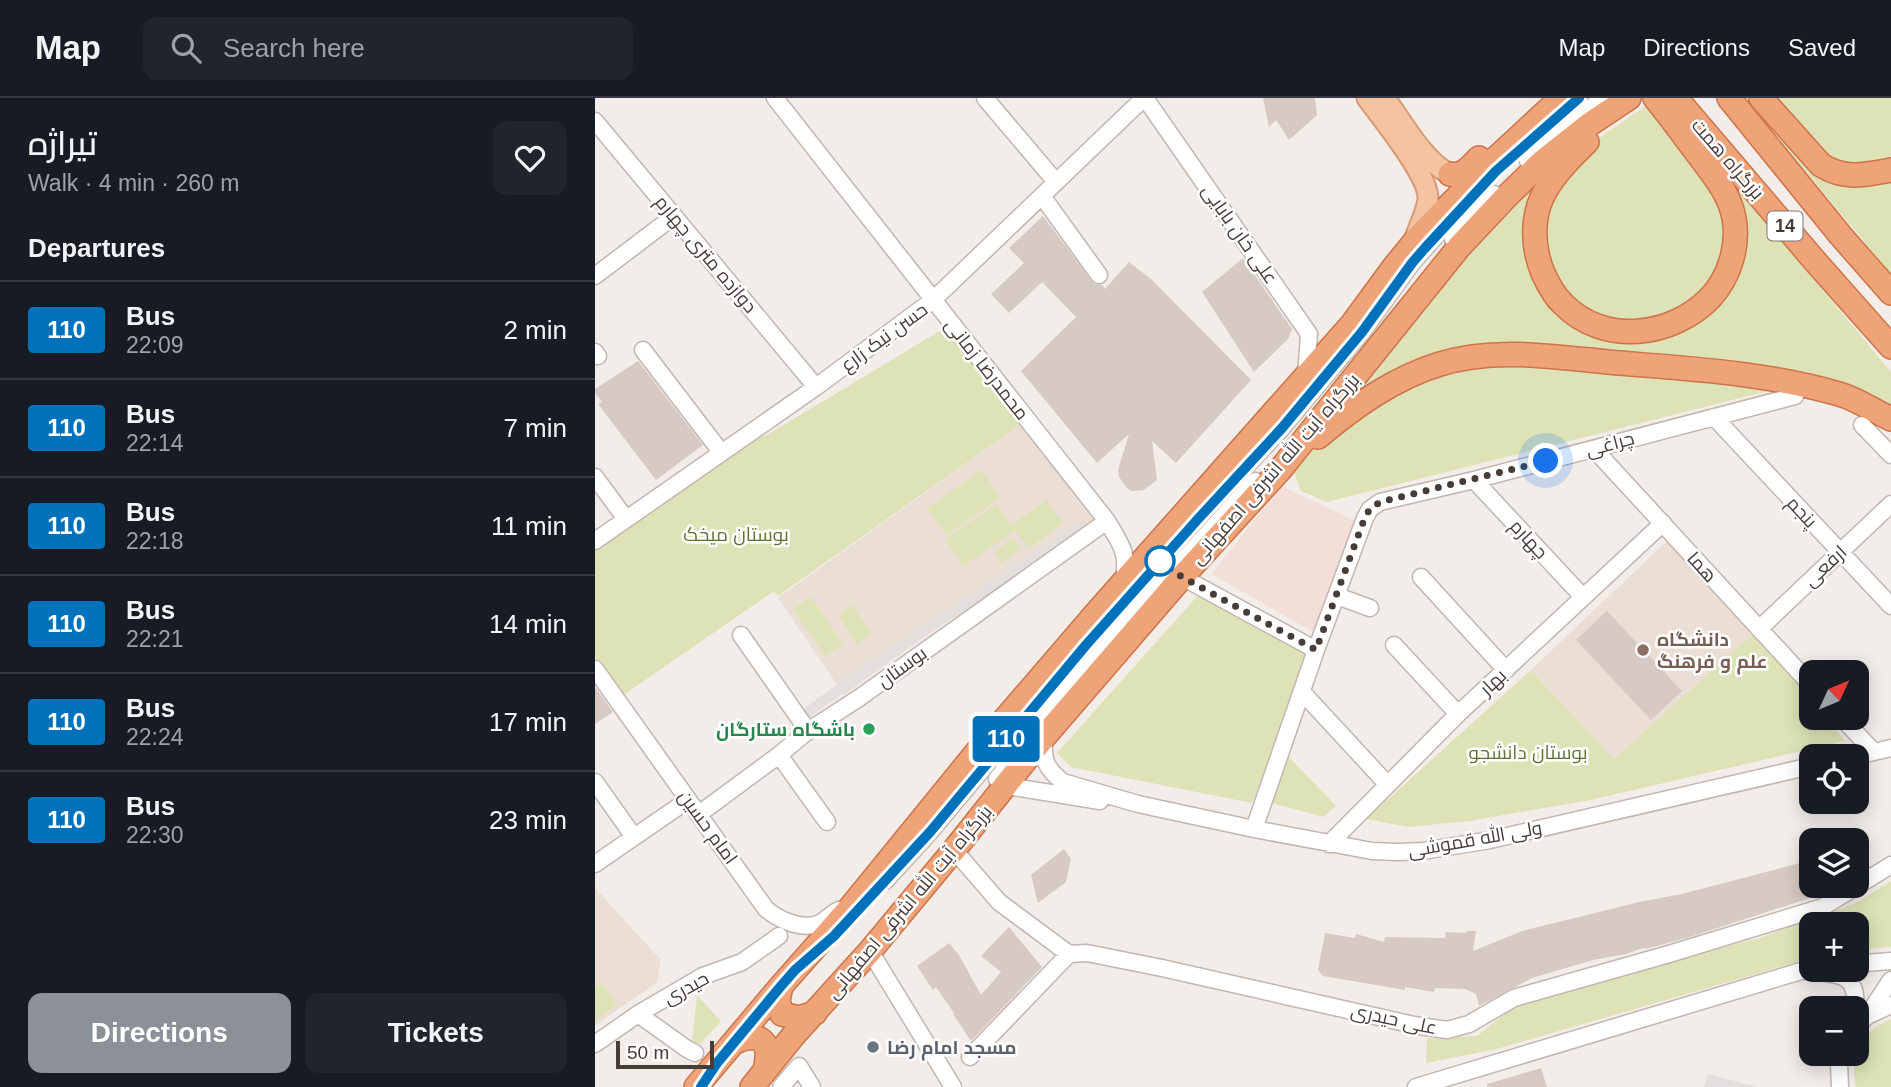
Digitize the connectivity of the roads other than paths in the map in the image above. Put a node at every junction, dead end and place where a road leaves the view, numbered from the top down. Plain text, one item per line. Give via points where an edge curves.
1 (775, 98) edge
2 (985, 98) edge
3 (1145, 98) edge
4 (1367, 98) edge
5 (1385, 98) edge
6 (1538, 98) edge
7 (1560, 98) edge
8 (1579, 98) edge
9 (1604, 98) edge
10 (1629, 98) edge
11 (1637, 98) edge
12 (1729, 98) edge
13 (1761, 98) edge
14 (1670, 104) edge
15 (595, 121) edge
16 (1891, 170) edge
17 (1450, 174) joint
18 (1056, 182) junction
19 (1042, 196) junction
20 (674, 216) junction
21 (1413, 244) junction
22 (1099, 275) dead end
23 (595, 276) edge
24 (1891, 293) edge
25 (933, 300) junction
26 (1891, 347) edge
27 (643, 350) dead end
28 (1306, 378) junction
29 (816, 387) junction
30 (1795, 396) dead end
31 (1714, 417) junction
32 (1891, 419) edge
33 (1862, 425) dead end
34 (1594, 449) junction
35 (721, 452) junction
36 (1891, 455) edge
37 (1279, 471) junction
38 (595, 477) edge
39 (1474, 480) junction
40 (1891, 504) edge
41 (625, 519) junction
42 (1107, 521) junction
43 (1663, 523) junction
44 (595, 541) edge
45 (1840, 552) junction
46 (1182, 577) junction
47 (1421, 577) dead end
48 (1124, 581) junction
49 (1337, 596) junction
50 (1583, 597) junction
51 (1891, 606) edge
52 (1370, 608) dead end
53 (1759, 629) junction
54 (741, 635) dead end
55 (1394, 645) dead end
56 (1316, 650) junction
57 (595, 669) edge
58 (1506, 670) junction
59 (1799, 672) edge
60 (1301, 692) junction
61 (1458, 714) junction
62 (1853, 730) edge
63 (808, 731) junction
64 (1044, 737) junction
65 (1891, 748) edge
66 (1874, 752) junction
67 (1869, 753) edge
68 (779, 755) junction
69 (1799, 769) edge
70 (595, 782) edge
71 (1388, 785) junction
72 (1007, 786) junction
73 (688, 800) junction
74 (1138, 804) junction
75 (699, 814) junction
76 (827, 822) dead end
77 (1254, 830) junction
78 (634, 837) junction
79 (1329, 844) junction
80 (954, 850) junction
81 (595, 864) edge
82 (1891, 864) edge
83 (850, 908) junction
84 (779, 936) dead end
85 (870, 951) junction
86 (1069, 954) junction
87 (1891, 961) edge
88 (1869, 963) edge
89 (1799, 972) edge
90 (788, 978) junction
91 (1891, 980) edge
92 (1891, 1005) edge
93 (1869, 1006) edge
94 (815, 1013) junction
95 (1869, 1013) edge
96 (638, 1014) junction
97 (735, 1042) junction
98 (595, 1044) edge
99 (695, 1053) dead end
100 (970, 1057) dead end
101 (1839, 1066) edge
102 (758, 1079) edge
103 (699, 1087) edge
104 (781, 1087) edge
105 (812, 1087) edge
106 (953, 1087) edge
107 (1416, 1087) edge
108 (1840, 1087) edge

1 - 25 street, محمدرضا زمانی
2 - 18 street
3 - 18 street, حسن نیک زارع
3 - 28 street, علی خان بابایی via 1309,334
4 - 21 main road via 1420,171 1426,187 1428,198
5 - 17 main road via 1429,158
6 - 17 highway via 1466,171
7 - 21 highway, بزرگراه آیت الله اشرفی اصفهانی
8 - 90 street via 1459,210 1282,428 1086,645 930,832 834,936
9 - 94 street via 1568,124 1469,218 1275,459 1040,723
10 - 37 highway, بزرگراه آیت الله اشرفی اصفهانی via 1542,162 1468,237
11 - 14 highway via 1557,175 1540,203 1535,222 1534,244 1548,283 1562,304 1602,327 1641,332 1689,315 1714,294 1733,257 1734,217 1725,193
12 - 24 highway, بزرگراه همت / 14
13 - 16 highway via 1832,172 1859,176
14 - 26 highway, بزرگراه همت / 14
15 - 20 street, دوازده متری چهارم
18 - 19 street, حسن نیک زارع
19 - 22 street
19 - 25 street, حسن نیک زارع
20 - 23 street
20 - 29 street, دوازده متری چهارم
21 - 28 highway, بزرگراه آیت الله اشرفی اصفهانی
25 - 29 street, حسن نیک زارع
25 - 42 street, محمدرضا زمانی
27 - 35 street
28 - 48 highway, بزرگراه آیت الله اشرفی اصفهانی
29 - 35 street, حسن نیک زارع
30 - 31 street, چراغی
31 - 34 street, چراغی
31 - 45 street, پنجم
32 - 37 highway via 1842,395 1740,373 1554,357 1478,356 1400,379
33 - 36 street
34 - 39 street, چراغی
34 - 43 street, هما
35 - 41 street, حسن نیک زارع
37 - 46 highway, بزرگراه آیت الله اشرفی اصفهانی
38 - 41 street
39 - 49 street, چراغی via 1380,502 1370,509
39 - 50 street, چهارم
40 - 45 street, ارفعی
41 - 44 street, حسن نیک زارع
42 - 48 street, محمدرضا زمانی via 1127,562
42 - 63 street, بوستان
43 - 50 street, بهار
43 - 53 street, هما
45 - 51 street, پنجم
45 - 53 street, ارفعی
46 - 56 street
46 - 64 highway, بزرگراه آیت الله اشرفی اصفهانی
47 - 58 street
48 - 83 highway, بزرگراه آیت الله اشرفی اصفهانی
49 - 52 street
49 - 56 street, چراغی
50 - 58 street, بهار
53 - 59 street, هما
54 - 63 street
55 - 61 street
56 - 60 street, چراغی
57 - 73 street, امام حسین
58 - 61 street, بهار
60 - 71 street
60 - 77 street, چراغی
61 - 71 street, بهار
62 - 66 street
63 - 68 street, بوستان
64 - 72 highway, بزرگراه آیت الله اشرفی اصفهانی
64 - 74 street, ولی الله قموشی via 1043,756 1053,775
65 - 66 street
66 - 67 street
68 - 75 street, بوستان
68 - 76 street
69 - 79 street, ولی الله قموشی via 1490,840 1423,851 1372,851
70 - 78 street
71 - 79 street, بهار
72 - 74 street, ولی الله قموشی
72 - 80 highway, بزرگراه آیت الله اشرفی اصفهانی
73 - 75 street, امام حسین
73 - 78 street
74 - 77 street, ولی الله قموشی
75 - 83 street, امام حسین via 775,916 799,925 817,924 836,910
77 - 79 street, ولی الله قموشی
78 - 81 street
80 - 85 highway, بزرگراه آیت الله اشرفی اصفهانی
80 - 86 street via 999,902
82 - 86 street, علی حیدری via 1823,907 1514,998 1447,1031 1163,968 1087,953
83 - 90 highway, بزرگراه آیت الله اشرفی اصفهانی
84 - 96 street, حیدری via 742,962 703,976
85 - 94 highway, بزرگراه آیت الله اشرفی اصفهانی
85 - 106 street
86 - 100 street
87 - 88 street
89 - 107 street
90 - 94 highway via 778,1001 782,1014 799,1018
90 - 97 highway, بزرگراه آیت الله اشرفی اصفهانی
91 - 93 street
92 - 95 street
94 - 102 highway, بزرگراه آیت الله اشرفی اصفهانی
96 - 98 street, حیدری
96 - 99 street
97 - 102 highway via 749,1037 767,1045
97 - 103 highway, بزرگراه آیت الله اشرفی اصفهانی
101 - 108 street
104 - 105 street via 799,1066

